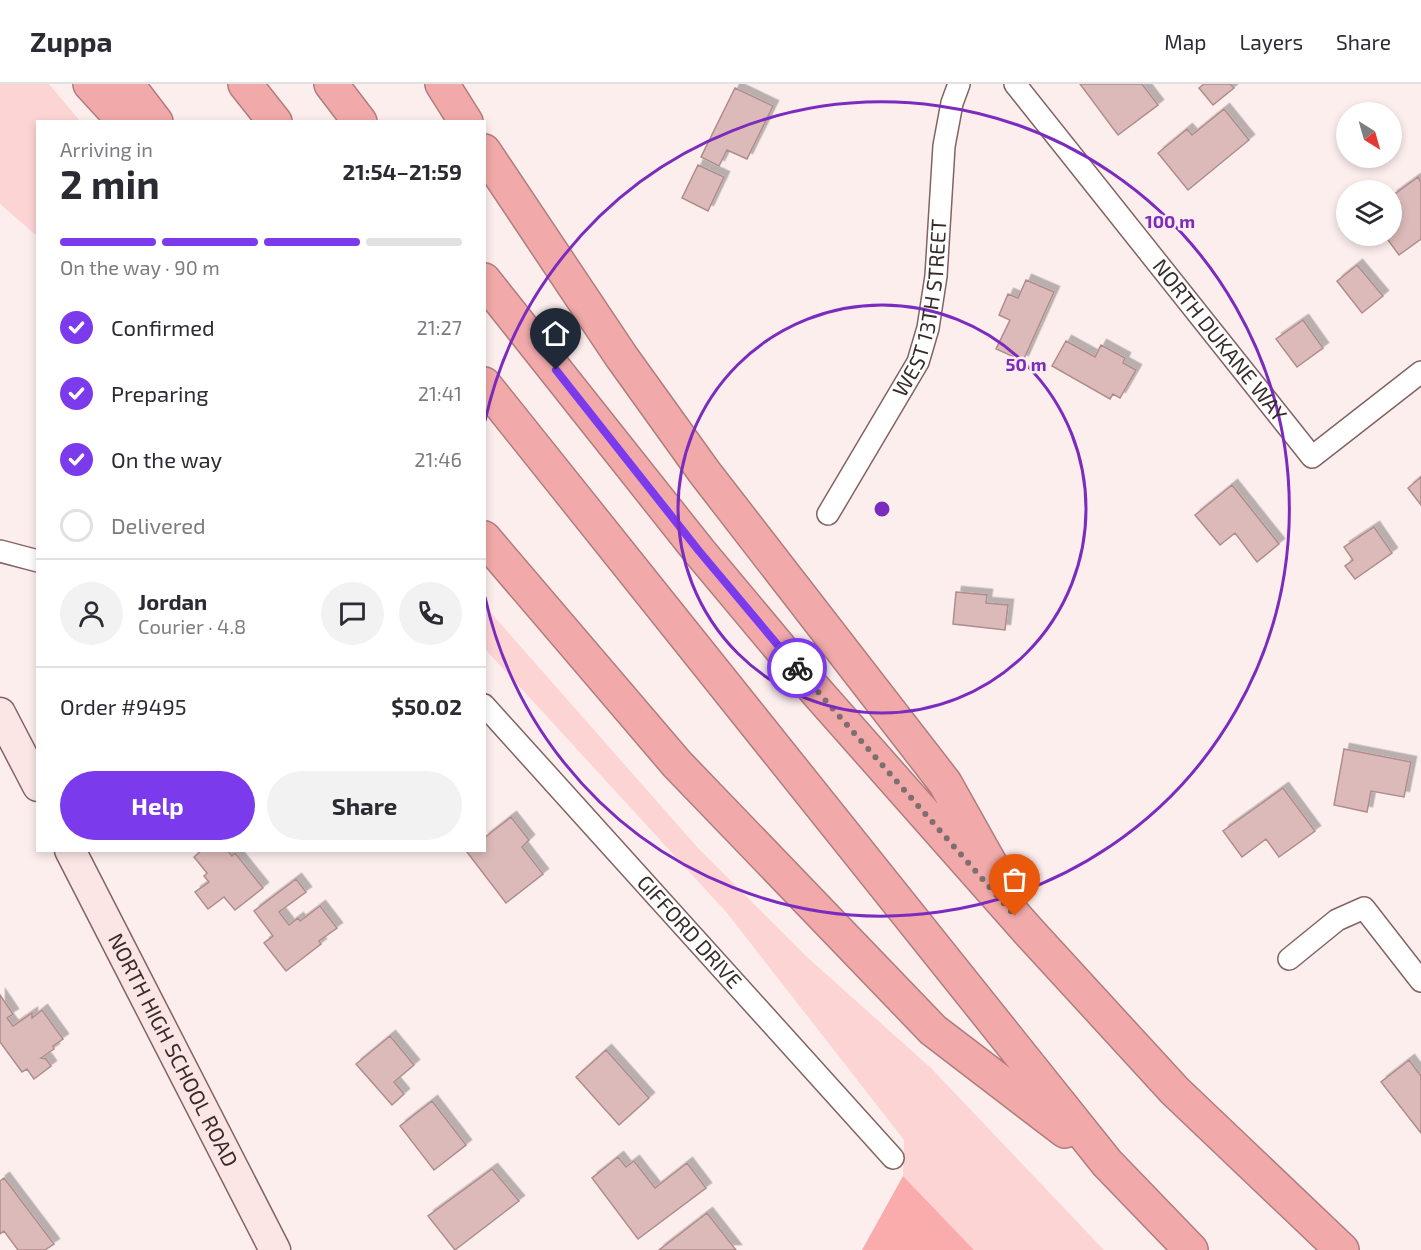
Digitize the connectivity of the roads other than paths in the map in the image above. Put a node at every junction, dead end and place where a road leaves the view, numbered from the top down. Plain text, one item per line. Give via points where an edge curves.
1 (90, 84) edge
2 (127, 84) edge
3 (245, 84) edge
4 (331, 84) edge
5 (442, 84) edge
6 (959, 84) edge
7 (1015, 84) edge
8 (123, 120) edge
9 (154, 120) edge
10 (273, 120) edge
11 (358, 120) edge
12 (465, 120) edge
13 (486, 155) edge
14 (486, 283) edge
15 (1421, 372) edge
16 (486, 387) edge
17 (828, 514) dead end
18 (486, 540) edge
19 (0, 551) edge
20 (36, 560) edge
21 (486, 707) edge
22 (0, 713) edge
23 (36, 782) edge
24 (71, 852) edge
25 (1030, 933) junction
26 (1289, 959) dead end
27 (1421, 981) edge
28 (893, 1158) dead end
29 (1107, 1163) junction
30 (275, 1250) edge
31 (1191, 1250) edge
32 (1342, 1250) edge

1 - 8 highway
2 - 9 highway
3 - 10 highway
4 - 11 highway
5 - 12 highway
6 - 17 street, WEST 13TH STREET via 944,147 936,276 918,362
7 - 15 street, NORTH DUKANE WAY via 1312,458
13 - 25 highway via 705,473 945,783
14 - 25 highway via 706,560
16 - 29 highway
18 - 29 highway via 677,764 933,1030
19 - 20 street
21 - 28 street, GIFFORD DRIVE
22 - 23 street
24 - 30 street, NORTH HIGH SCHOOL ROAD
25 - 32 highway via 1175,1091
26 - 27 street via 1337,920 1364,908
29 - 31 highway

